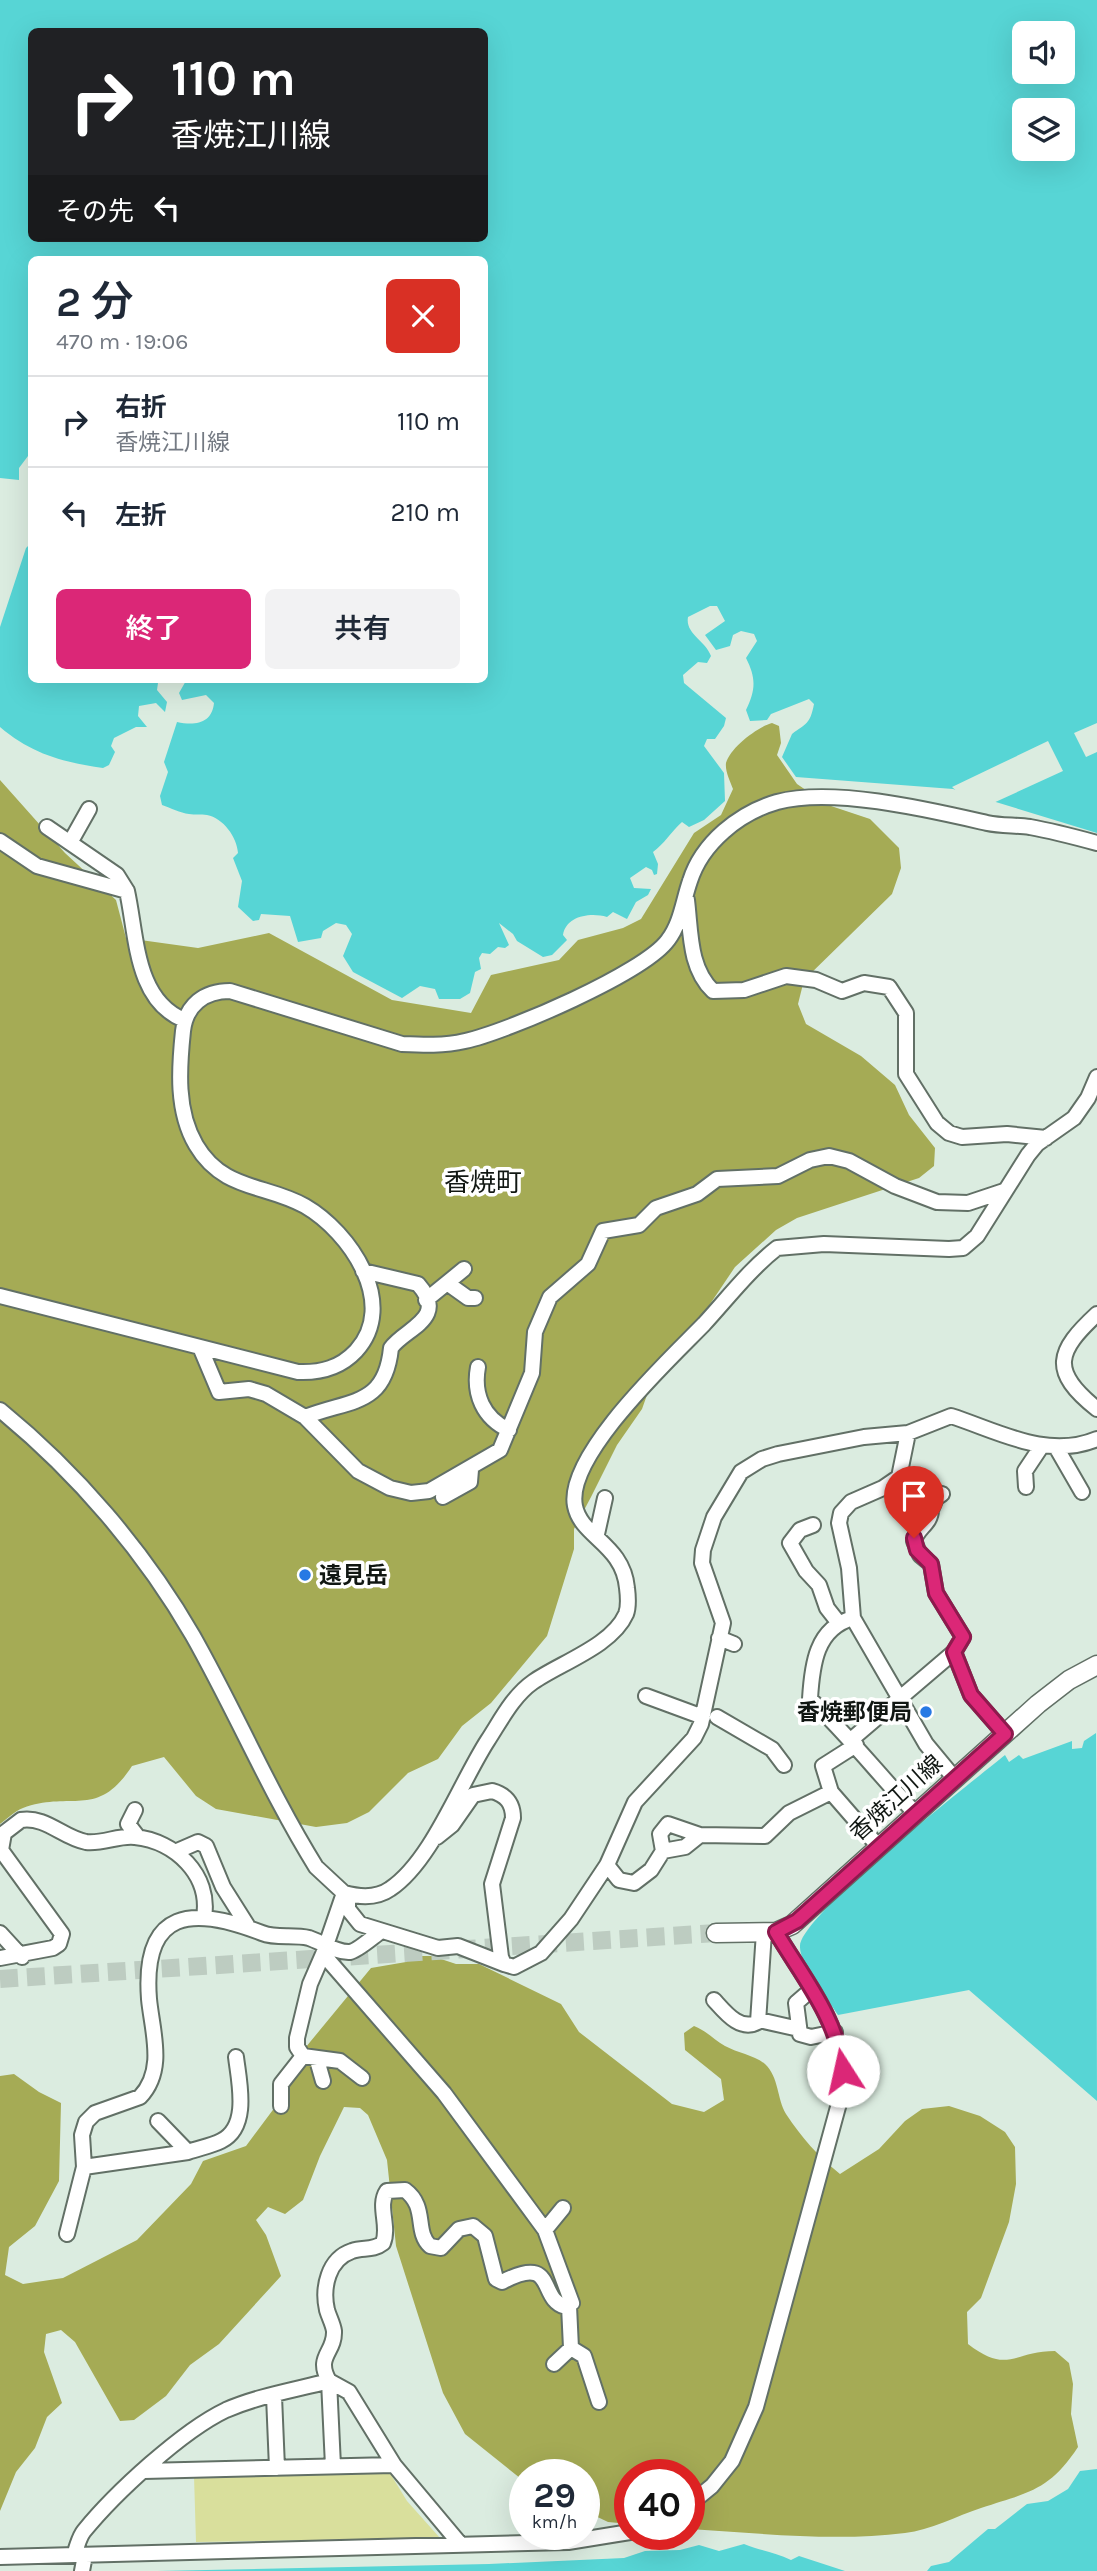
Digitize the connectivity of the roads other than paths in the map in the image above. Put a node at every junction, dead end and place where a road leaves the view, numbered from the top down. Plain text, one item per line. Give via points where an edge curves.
1 (89, 809) dead end
2 (47, 827) dead end
3 (0, 841) edge
4 (71, 841) junction
5 (1097, 843) edge
6 (127, 891) junction
7 (686, 893) junction
8 (184, 1020) junction
9 (1097, 1077) edge
10 (1046, 1138) junction
11 (1004, 1191) junction
12 (464, 1269) dead end
13 (363, 1271) junction
14 (447, 1283) junction
15 (0, 1296) edge
16 (475, 1298) dead end
17 (426, 1300) junction
18 (1097, 1314) edge
19 (200, 1348) junction
20 (478, 1367) dead end
21 (1097, 1409) edge
22 (0, 1410) edge
23 (305, 1417) junction
24 (509, 1430) junction
25 (908, 1433) junction
26 (1097, 1439) edge
27 (1041, 1447) junction
28 (1056, 1447) junction
29 (471, 1470) junction
30 (899, 1477) junction
31 (1026, 1487) dead end
32 (1082, 1492) dead end
33 (942, 1494) dead end
34 (443, 1497) dead end
35 (605, 1498) dead end
36 (930, 1510) junction
37 (813, 1525) dead end
38 (597, 1534) junction
39 (853, 1618) junction
40 (838, 1622) junction
41 (719, 1638) junction
42 (734, 1644) dead end
43 (954, 1652) junction
44 (1097, 1665) edge
45 (646, 1696) dead end
46 (899, 1696) junction
47 (710, 1717) junction
48 (1005, 1734) junction
49 (854, 1742) junction
50 (784, 1765) dead end
51 (955, 1779) junction
52 (831, 1792) junction
53 (135, 1810) dead end
54 (916, 1814) junction
55 (700, 1835) junction
56 (138, 1837) junction
57 (431, 1843) junction
58 (878, 1846) junction
59 (663, 1851) junction
60 (175, 1852) junction
61 (607, 1865) junction
62 (346, 1894) junction
63 (204, 1917) junction
64 (247, 1925) junction
65 (380, 1932) junction
66 (770, 1932) junction
67 (0, 1933) edge
68 (716, 1933) tunnel mouth
69 (324, 1949) junction
70 (22, 1957) junction
71 (0, 1958) edge
72 (504, 1964) junction
73 (811, 1990) junction
74 (714, 2000) dead end
75 (758, 2020) junction
76 (799, 2029) junction
77 (835, 2032) junction
78 (236, 2057) dead end
79 (310, 2058) junction
80 (362, 2078) dead end
81 (323, 2081) dead end
82 (281, 2106) dead end
83 (158, 2121) dead end
84 (188, 2152) junction
85 (84, 2167) junction
86 (563, 2207) dead end
87 (545, 2230) junction
88 (67, 2234) dead end
89 (569, 2306) junction
90 (571, 2348) junction
91 (554, 2364) dead end
92 (329, 2381) junction
93 (274, 2396) junction
94 (599, 2402) dead end
95 (394, 2465) junction
96 (333, 2466) junction
97 (277, 2468) junction
98 (144, 2471) junction
99 (705, 2492) edge
100 (614, 2535) edge
101 (461, 2545) junction
102 (79, 2555) junction
103 (0, 2557) edge
104 (82, 2571) edge

1 - 4 street
2 - 4 street
3 - 6 street via 37,866
4 - 6 street via 117,875
5 - 7 street via 941,811 802,799 777,803 735,822 702,855
6 - 8 street via 142,973 163,1009
7 - 8 street via 667,942 636,967 522,1022 467,1041 402,1044 230,991 207,995
7 - 10 street via 699,978 713,991 744,990 786,976 816,980 842,991 864,983 889,987 906,1013 906,1074 937,1123 962,1137 1007,1134
8 - 13 street via 180,1063 183,1110 196,1145 241,1185 303,1204 329,1222
9 - 10 street via 1082,1109
10 - 11 street via 1028,1155
11 - 24 street via 968,1203 937,1202 829,1156 778,1176 717,1179 697,1194 656,1208 639,1225 603,1231 588,1264 550,1297 535,1332 532,1373
11 - 38 street via 977,1236 963,1248 803,1244 772,1252 633,1395 604,1433 574,1499 581,1521
12 - 14 street
13 - 17 street via 412,1281
13 - 19 street via 374,1299 369,1330 351,1356 330,1370 298,1372
14 - 16 street
14 - 17 street
15 - 19 street
17 - 23 street via 419,1327 391,1348 388,1368 373,1394
18 - 21 street via 1070,1339 1064,1356 1070,1383
19 - 23 street via 219,1392 257,1391
20 - 24 street via 475,1387 488,1415
22 - 62 street via 65,1468 143,1561 192,1635 309,1855 324,1877
23 - 29 street via 345,1461 390,1488 429,1492
24 - 29 street via 500,1450
25 - 27 street via 951,1416
25 - 30 street
25 - 41 street via 778,1454 741,1472 714,1517 702,1556 723,1619
26 - 28 street
27 - 28 street
27 - 31 street via 1025,1471
28 - 32 street
29 - 34 street via 470,1482
30 - 36 street
30 - 39 street via 851,1502 841,1513
33 - 36 street
35 - 38 street
36 - 43 street via 914,1544 931,1564 936,1593 960,1628 963,1637
37 - 40 street via 800,1530 790,1543
38 - 57 street via 612,1549 627,1583 622,1620 574,1660 520,1694 485,1745
39 - 40 street
39 - 46 street
40 - 49 street via 814,1654 810,1699
41 - 42 street
41 - 47 street
43 - 46 street
43 - 48 street via 971,1695
44 - 48 main road, 香焼江川線 via 1069,1681
45 - 47 street
46 - 49 street
46 - 51 street via 926,1744
47 - 50 street via 772,1749
47 - 61 street via 635,1802
48 - 51 main road, 香焼江川線
49 - 52 street via 823,1766
49 - 54 street
51 - 54 main road, 香焼江川線
52 - 55 street via 789,1813 765,1836
52 - 58 street
53 - 56 street via 128,1824
54 - 58 main road, 香焼江川線
55 - 59 street via 685,1847
55 - 59 street via 668,1824 660,1834
56 - 60 street
56 - 70 street via 86,1842 35,1819 21,1820 7,1829 1,1842 4,1858 62,1934 56,1947
57 - 62 street via 390,1889 372,1896
57 - 72 street via 452,1825 474,1795 492,1791 510,1803 513,1818 492,1884
58 - 66 main road, 香焼江川線 via 797,1921
59 - 61 street via 635,1883 619,1880
60 - 63 street via 202,1884
60 - 64 street via 198,1842 206,1846 223,1887
61 - 72 street via 550,1946 514,1967
62 - 65 street via 348,1909 360,1924
62 - 69 street
63 - 64 street
63 - 85 street via 170,1923 156,1945 149,1997 156,2061 141,2097 96,2113 86,2122
64 - 69 street via 271,1936 295,1935
65 - 69 street via 353,1952
65 - 72 street via 438,1948 458,1946
66 - 68 main road
66 - 73 street
66 - 75 street
67 - 70 street
69 - 79 street via 297,2038 297,2047
69 - 87 street via 444,2093
70 - 71 street
73 - 76 street via 796,2003
73 - 77 street
74 - 75 street via 736,2022 755,2025
75 - 76 street
76 - 77 street via 800,2034 811,2037
77 - 99 street via 841,2045 841,2096 756,2407 732,2461
78 - 84 street via 242,2104 230,2132 222,2141
79 - 80 street via 340,2061
79 - 81 street
79 - 82 street via 281,2084
83 - 84 street
84 - 85 street
85 - 88 street
86 - 87 street
87 - 89 street via 572,2299
89 - 90 street
89 - 92 street via 559,2304 542,2278 533,2273 517,2274 502,2282 496,2279 485,2236 473,2226 460,2229 441,2248 430,2246 425,2241 419,2205 405,2190 392,2189 384,2194 383,2243 350,2251 328,2274 327,2309 334,2331 323,2366
90 - 91 street
90 - 94 street via 584,2356
92 - 93 street
92 - 95 street via 349,2392
92 - 96 street
93 - 97 street
93 - 98 street via 225,2411
95 - 96 street
95 - 101 street
96 - 97 street
97 - 98 street
98 - 102 street via 82,2533
100 - 101 street via 568,2542
101 - 102 street
102 - 103 street
102 - 104 street

